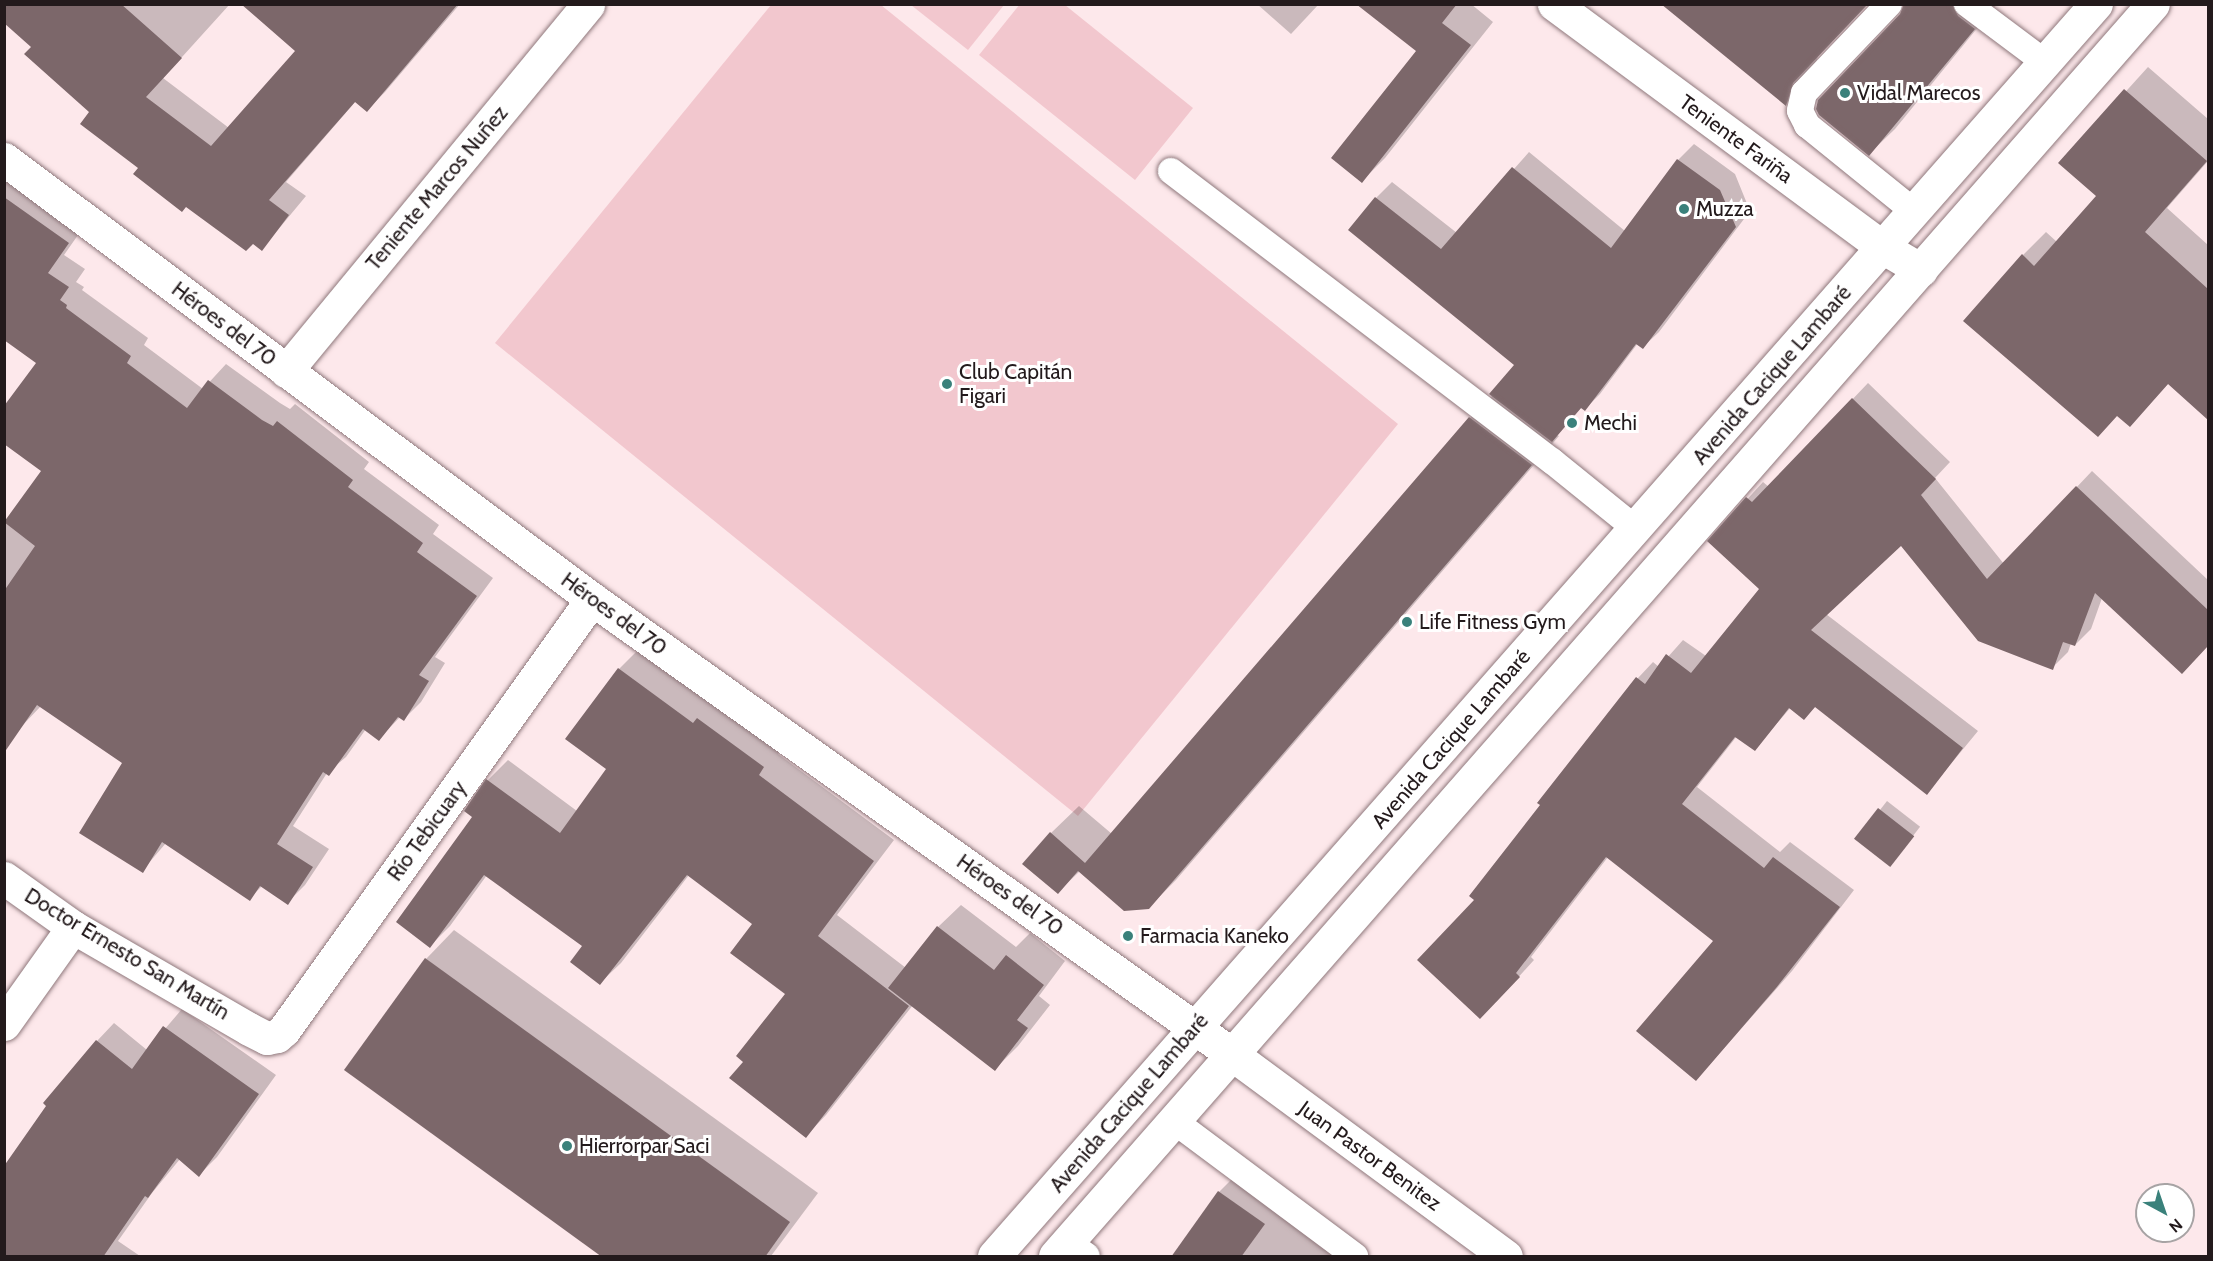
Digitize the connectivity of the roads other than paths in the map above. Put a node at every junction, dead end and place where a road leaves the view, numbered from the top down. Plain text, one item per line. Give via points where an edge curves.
1 (588, 4) edge
2 (1554, 4) edge
3 (1889, 4) edge
4 (1967, 4) edge
5 (2096, 4) edge
6 (2153, 4) edge
7 (2046, 63) junction
8 (4, 159) edge
9 (1171, 171) dead end
10 (1915, 212) junction
11 (1884, 248) junction
12 (1921, 270) junction
13 (286, 371) junction
14 (1636, 529) junction
15 (592, 599) junction
16 (4, 878) edge
17 (73, 927) junction
18 (4, 1023) edge
19 (1196, 1027) junction
20 (249, 1029) joint
21 (1233, 1055) junction
22 (1174, 1121) junction
23 (1070, 1252) edge
24 (994, 1257) edge
25 (1355, 1257) edge
26 (1506, 1257) edge

1 - 13 street, Teniente Marcos Nuñez
2 - 11 street, Teniente Fariña
3 - 10 lane via 1804,93 1800,111 1807,125
4 - 7 lane
5 - 7 street, Avenida Cacique Lambaré
6 - 12 street, Avenida Cacique Lambaré
7 - 10 street, Avenida Cacique Lambaré
8 - 13 street, Héroes del 70
9 - 14 lane
10 - 11 street, Avenida Cacique Lambaré
11 - 12 street, Teniente Fariña
11 - 14 street, Avenida Cacique Lambaré
12 - 21 street, Avenida Cacique Lambaré
13 - 15 street, Héroes del 70
14 - 19 street, Avenida Cacique Lambaré
15 - 19 street, Héroes del 70
15 - 20 street, Río Tebicuary via 284,1030 267,1038
16 - 17 street, Doctor Ernesto San Martín
17 - 18 street
17 - 20 street, Doctor Ernesto San Martín
19 - 21 street, Héroes del 70
19 - 24 street, Avenida Cacique Lambaré
21 - 22 street, Avenida Cacique Lambaré
21 - 26 street, Juan Pastor Benitez
22 - 23 street, Avenida Cacique Lambaré
22 - 25 lane

